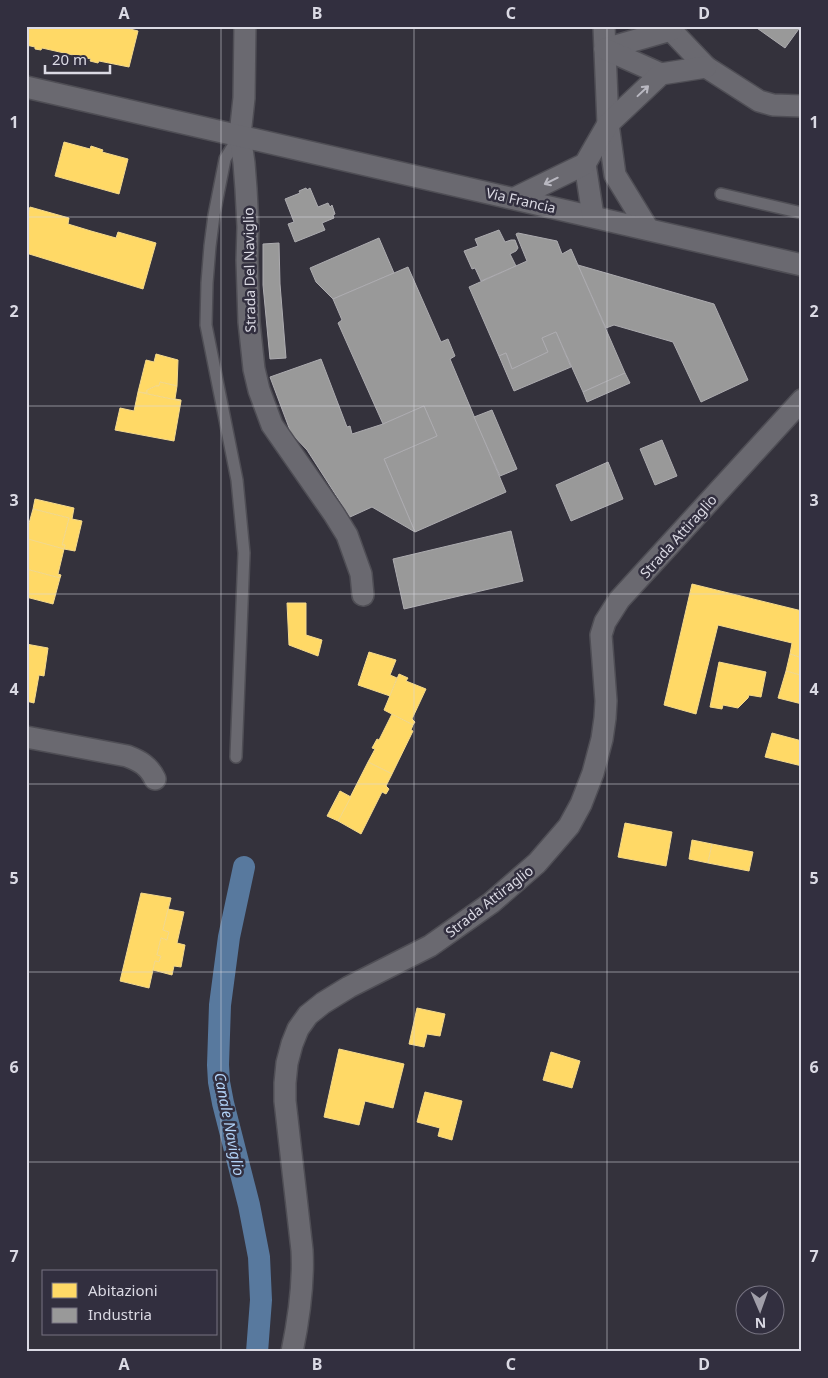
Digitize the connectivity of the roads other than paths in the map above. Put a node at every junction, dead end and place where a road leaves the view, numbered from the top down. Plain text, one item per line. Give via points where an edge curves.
1 (245, 26) edge
2 (604, 26) edge
3 (669, 28) edge
4 (605, 49) junction
5 (706, 67) junction
6 (661, 74) junction
7 (26, 87) edge
8 (802, 106) edge
9 (608, 124) junction
10 (240, 135) junction
11 (585, 164) junction
12 (614, 175) junction
13 (721, 194) dead end
14 (515, 198) junction
15 (802, 213) edge
16 (593, 216) junction
17 (648, 229) junction
18 (802, 265) edge
19 (802, 400) edge
20 (364, 595) dead end
21 (26, 737) edge
22 (236, 757) dead end
23 (155, 779) dead end
24 (292, 1352) edge

1 - 10 street, Strada Del Naviglio
2 - 4 street
3 - 4 street
3 - 5 street
4 - 6 street
4 - 9 street
5 - 6 street
5 - 8 street via 759,101
9 -> 6 street
7 - 10 street
9 - 11 street
9 - 12 street
10 - 14 street, Via Francia
10 - 20 street, Strada Del Naviglio via 248,227 249,322 259,390 272,425 347,535 361,574
10 - 22 lane via 225,159 220,181 210,246 206,307 206,325 237,480 244,553
11 -> 14 street
11 - 16 street
12 - 16 street
12 - 17 street
13 - 15 lane
14 - 16 street, Via Francia
16 - 17 street, Via Francia
17 - 18 street, Via Francia
19 - 24 street, Strada Attiraglio via 619,600 605,622 601,634 606,701 602,739 593,774 569,826 537,863 491,903 430,946 322,1002 298,1029 287,1063 285,1083 303,1270
21 - 23 street via 126,756 147,766

